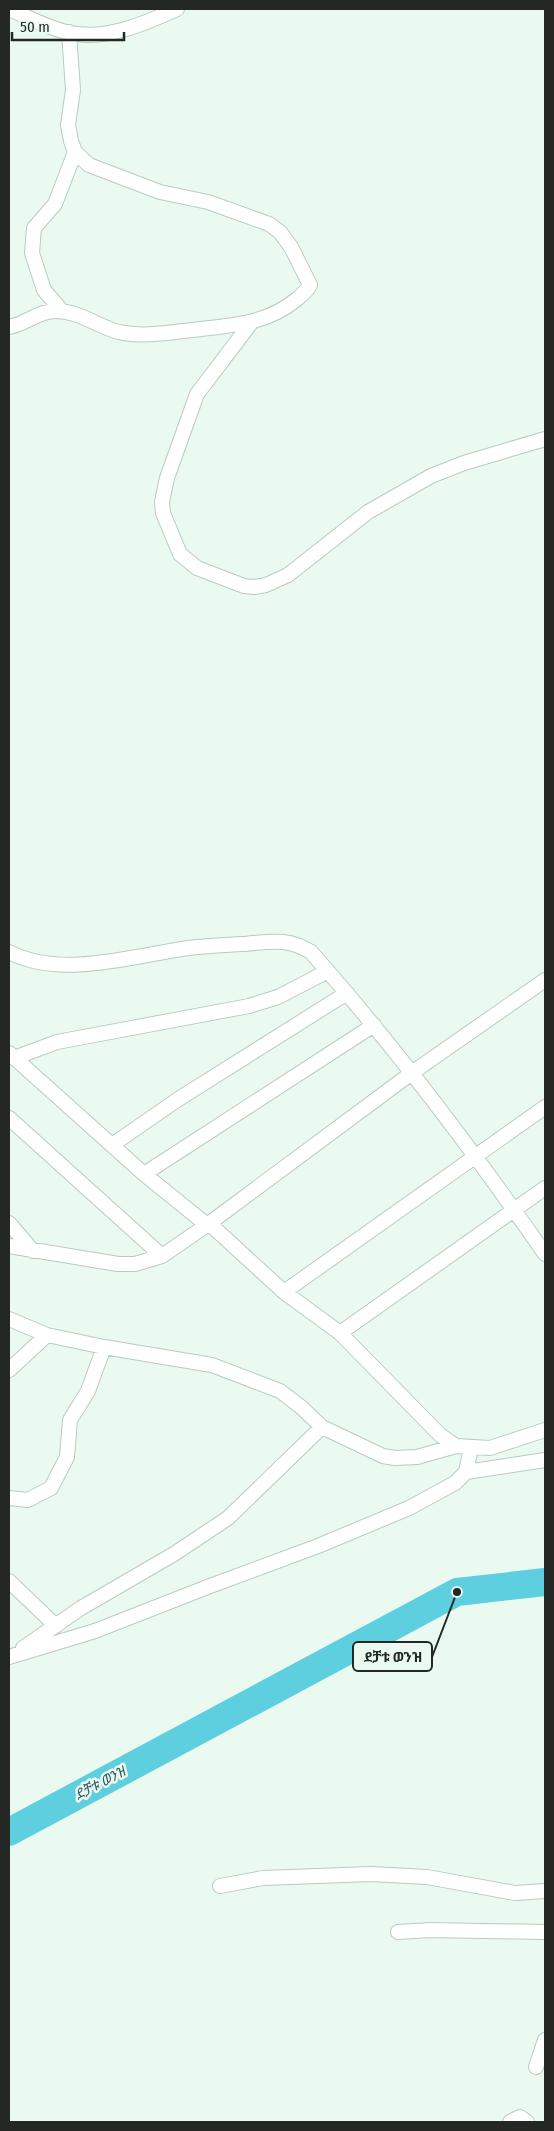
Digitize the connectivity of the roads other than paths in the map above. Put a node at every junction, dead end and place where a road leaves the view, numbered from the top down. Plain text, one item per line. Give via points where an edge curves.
1 (9, 9) edge
2 (177, 9) edge
3 (69, 32) junction
4 (75, 152) junction
5 (49, 298) junction
6 (62, 311) junction
7 (42, 314) junction
8 (251, 323) junction
9 (9, 328) edge
10 (545, 439) edge
11 (9, 952) edge
12 (328, 971) junction
13 (545, 980) edge
14 (347, 993) junction
15 (374, 1025) junction
16 (11, 1056) edge
17 (413, 1072) junction
18 (545, 1107) edge
19 (9, 1118) edge
20 (112, 1145) junction
21 (476, 1156) junction
22 (144, 1174) junction
23 (545, 1188) edge
24 (514, 1209) junction
25 (9, 1224) edge
26 (207, 1225) junction
27 (9, 1246) edge
28 (33, 1250) junction
29 (545, 1254) edge
30 (162, 1256) junction
31 (284, 1292) junction
32 (9, 1319) edge
33 (340, 1333) junction
34 (47, 1335) junction
35 (104, 1347) junction
36 (9, 1370) edge
37 (322, 1427) junction
38 (545, 1430) edge
39 (456, 1446) junction
40 (471, 1448) junction
41 (545, 1460) edge
42 (466, 1472) junction
43 (9, 1498) edge
44 (9, 1581) edge
45 (56, 1626) junction
46 (9, 1657) edge
47 (220, 1886) dead end
48 (545, 1891) edge
49 (398, 1932) dead end
50 (545, 1932) edge
51 (545, 2040) edge
52 (536, 2067) dead end
53 (510, 2122) edge
54 (527, 2122) edge

1 - 3 street
2 - 3 street via 105,33
3 - 4 street via 73,90 68,125
4 - 5 street via 55,204 34,228 33,260
4 - 8 street via 89,165 160,192 247,214 280,232 299,260 310,285 286,307
5 - 6 street
5 - 7 street
6 - 7 street
6 - 8 street via 92,319 113,331 145,335
7 - 9 street
8 - 10 street via 197,394 166,478 163,513 180,554 197,568 244,586 266,584 288,575 368,512 431,476
11 - 12 street via 44,962 77,966 190,948 287,942 311,952
12 - 14 street
12 - 16 street via 278,996 249,1006 57,1042
13 - 17 street
14 - 15 street
14 - 20 street
15 - 17 street
15 - 22 street
16 - 20 street
17 - 21 street
17 - 26 street
18 - 21 street
19 - 30 street
20 - 22 street
21 - 24 street
21 - 31 street
22 - 26 street
23 - 24 street
24 - 29 street
24 - 33 street
25 - 28 street
26 - 30 street
26 - 31 street
27 - 28 street
28 - 30 street via 118,1264 135,1264
31 - 33 street
32 - 34 street
33 - 39 street via 440,1435
34 - 35 street
34 - 36 street
35 - 37 street via 212,1365 280,1392 302,1407
35 - 43 street via 88,1391 70,1420 67,1457 51,1488 28,1500
37 - 39 street via 389,1457 417,1456
37 - 45 street via 228,1518
38 - 40 street via 490,1448
39 - 40 street
40 - 42 street
41 - 42 street
42 - 46 street via 455,1483 409,1508 318,1546 95,1631
44 - 45 street
45 - 46 street
47 - 48 street via 262,1878 370,1874 427,1877 515,1893
49 - 50 street
51 - 52 street
53 - 54 street via 520,2118

